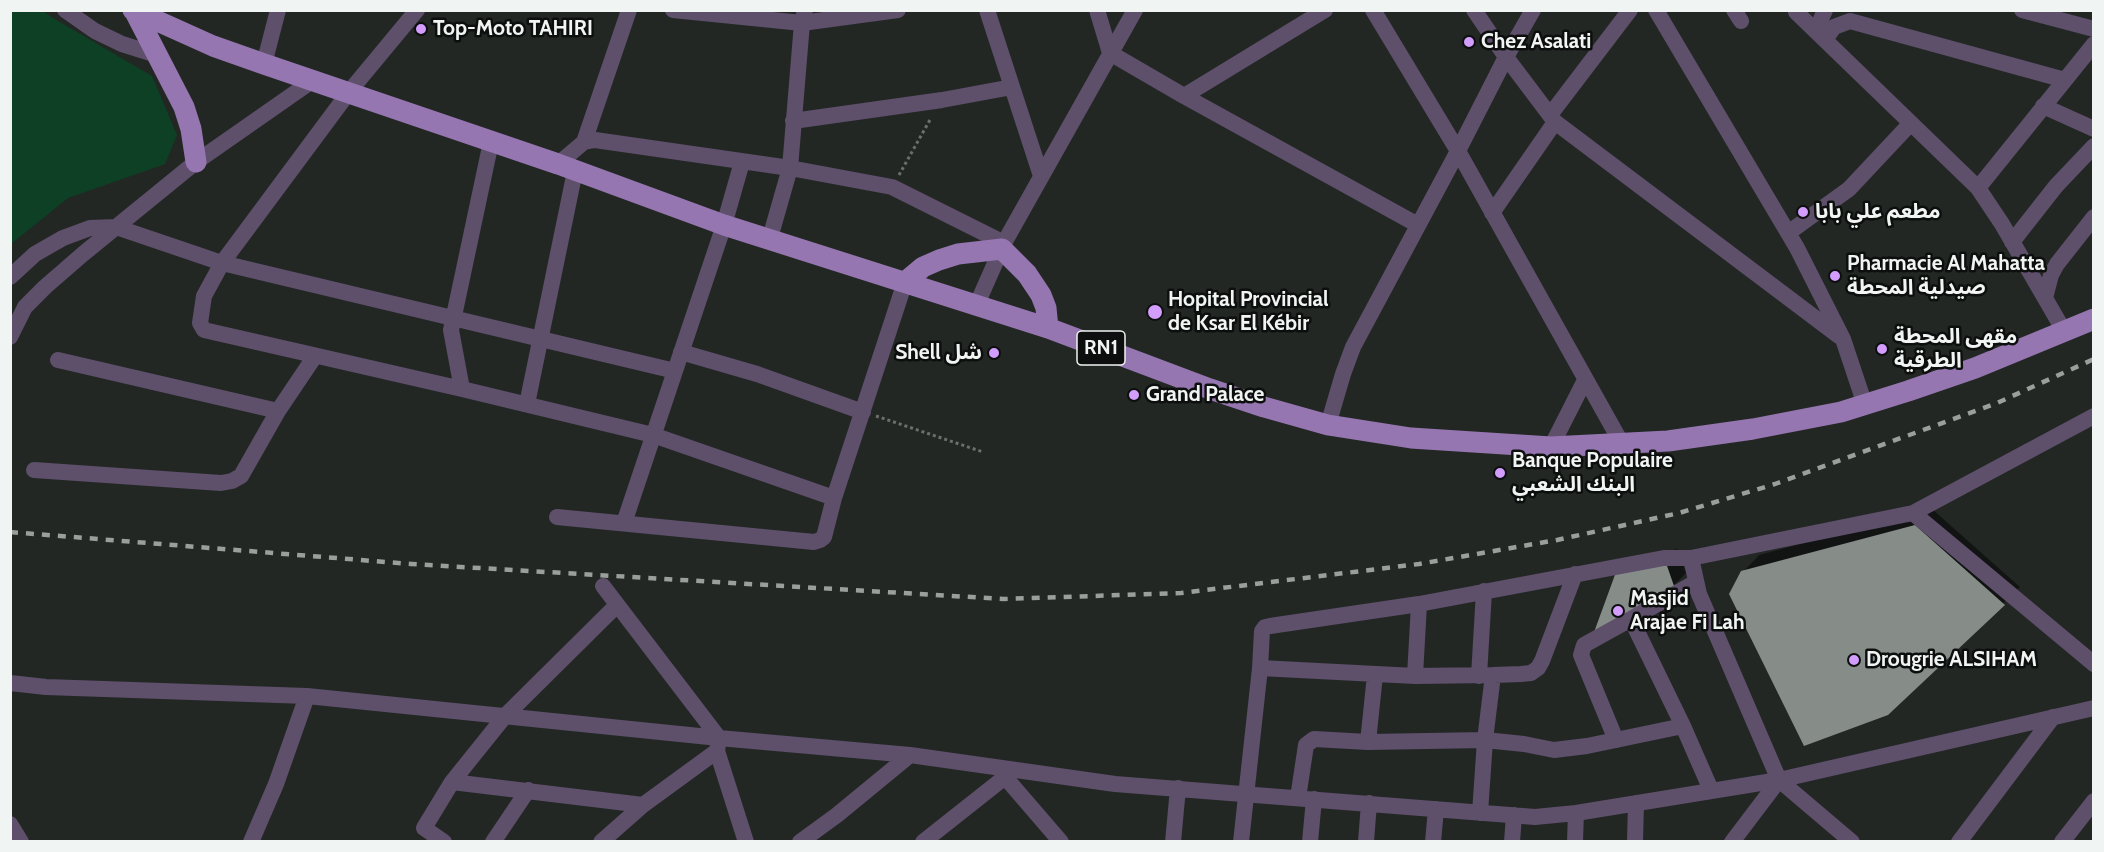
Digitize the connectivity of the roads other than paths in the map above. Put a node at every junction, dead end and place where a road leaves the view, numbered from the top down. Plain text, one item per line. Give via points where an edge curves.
1 (65, 10) edge
2 (278, 10) edge
3 (417, 10) edge
4 (629, 10) edge
5 (673, 10) edge
6 (898, 10) edge
7 (987, 10) edge
8 (1097, 10) edge
9 (1134, 10) edge
10 (1324, 10) edge
11 (1373, 10) edge
12 (1474, 10) edge
13 (1533, 10) edge
14 (1630, 10) edge
15 (1656, 10) edge
16 (1825, 10) edge
17 (2022, 10) edge
18 (134, 11) edge
19 (1796, 12) edge
20 (755, 15) edge
21 (803, 17) edge
22 (2094, 29) edge
23 (1821, 36) junction
24 (2094, 44) edge
25 (1110, 53) junction
26 (157, 55) junction
27 (1506, 57) junction
28 (264, 64) junction
29 (2065, 80) junction
30 (312, 81) junction
31 (1012, 87) junction
32 (349, 92) junction
33 (1184, 96) junction
34 (2043, 106) junction
35 (1553, 118) junction
36 (793, 121) junction
37 (1911, 123) junction
38 (2094, 129) edge
39 (491, 142) junction
40 (584, 142) junction
41 (2094, 146) edge
42 (1458, 152) junction
43 (196, 162) junction
44 (742, 162) junction
45 (567, 167) junction
46 (790, 168) junction
47 (1041, 176) junction
48 (1978, 188) junction
49 (1492, 213) junction
50 (2094, 217) edge
51 (724, 225) junction
52 (1418, 225) junction
53 (116, 227) junction
54 (1788, 233) junction
55 (770, 238) junction
56 (2012, 242) junction
57 (1003, 246) junction
58 (222, 263) junction
59 (10, 277) edge
60 (905, 282) junction
61 (2045, 298) junction
62 (977, 304) junction
63 (452, 319) junction
64 (2094, 319) edge
65 (1048, 328) junction
66 (2064, 331) junction
67 (10, 337) edge
68 (540, 339) junction
69 (1843, 339) junction
70 (681, 352) junction
71 (315, 356) junction
72 (58, 360) dead end
73 (675, 371) junction
74 (1585, 380) junction
75 (462, 389) junction
76 (527, 404) junction
77 (1865, 405) junction
78 (278, 411) junction
79 (862, 412) junction
80 (2094, 416) edge
81 (1328, 425) junction
82 (653, 435) junction
83 (1622, 444) junction
84 (1551, 447) junction
85 (34, 470) dead end
86 (834, 498) junction
87 (1913, 513) junction
88 (556, 517) dead end
89 (624, 523) junction
90 (1691, 558) junction
91 (1575, 574) junction
92 (1695, 582) junction
93 (603, 586) dead end
94 (1484, 591) junction
95 (1419, 604) junction
96 (617, 605) junction
97 (1631, 619) junction
98 (2094, 664) edge
99 (1260, 668) junction
100 (1375, 675) junction
101 (1415, 676) junction
102 (1486, 676) junction
103 (10, 683) edge
104 (308, 696) junction
105 (2094, 708) edge
106 (505, 716) junction
107 (2053, 717) junction
108 (1683, 726) junction
109 (1485, 740) junction
110 (1616, 740) junction
111 (1368, 741) junction
112 (718, 744) junction
113 (910, 755) junction
114 (1009, 773) junction
115 (1779, 780) junction
116 (452, 782) junction
117 (1178, 788) junction
118 (528, 790) junction
119 (1711, 790) junction
120 (1246, 793) junction
121 (1306, 798) junction
122 (2094, 801) edge
123 (1370, 803) junction
124 (1636, 803) junction
125 (643, 805) junction
126 (1436, 809) junction
127 (1480, 813) junction
128 (1576, 813) junction
129 (1514, 815) junction
130 (10, 824) edge
131 (1051, 838) edge
132 (21, 842) edge
133 (251, 842) edge
134 (444, 842) edge
135 (493, 842) edge
136 (601, 842) edge
137 (747, 842) edge
138 (800, 842) edge
139 (923, 842) edge
140 (1173, 842) edge
141 (1241, 842) edge
142 (1310, 842) edge
143 (1366, 842) edge
144 (1433, 842) edge
145 (1512, 842) edge
146 (1575, 842) edge
147 (1635, 842) edge
148 (1732, 842) edge
149 (1852, 842) edge
150 (1959, 842) edge
151 (2062, 842) edge

1 - 26 street via 95,31
2 - 28 street
3 - 32 street
4 - 40 street
5 - 20 street
6 - 21 street
7 - 31 street
8 - 25 street
9 - 25 street
10 - 33 street
11 - 42 street
12 - 27 street
13 - 27 street
14 - 35 street
15 - 54 street
16 - 23 street
17 - 22 street
18 - 26 main road
18 - 28 main road, RN1
19 - 23 street
20 - 21 street
21 - 36 street
23 - 29 street via 1850,21
23 - 37 street
24 - 29 street
25 - 33 street
25 - 47 street
26 - 43 main road via 184,108
27 - 35 street
27 - 42 street
28 - 30 main road, RN1
29 - 34 street
30 - 32 main road, RN1
30 - 43 street
31 - 36 street
31 - 47 street
32 - 39 main road, RN1
32 - 58 street
33 - 52 street
34 - 38 street
34 - 48 street
35 - 49 street
35 - 69 street
36 - 46 street
37 - 48 street
37 - 54 street via 1849,189
39 - 45 main road, RN1
39 - 63 street
40 - 44 street via 609,141
40 - 45 street
41 - 56 street
42 - 49 street
42 - 52 street
43 - 53 street
44 - 46 street
44 - 51 street
45 - 51 main road, RN1
45 - 68 street
46 - 55 street
46 - 57 street via 892,187
47 - 57 street
48 - 56 street
49 - 74 street
50 - 61 street via 2057,264
51 - 55 main road, RN1
51 - 70 street
52 - 81 street via 1347,360
53 - 58 street
53 - 59 street via 90,228 63,238 35,254
53 - 67 street via 25,307
54 - 69 street
55 - 60 main road, RN1
56 - 61 street
57 - 60 main road via 939,260
57 - 62 street
57 - 65 main road via 1041,295
58 - 63 street
58 - 71 street via 204,296 200,323 204,330
60 - 62 main road, RN1
60 - 79 street
61 - 66 street
62 - 65 main road, RN1
63 - 68 street
63 - 75 street
64 - 66 main road, RN1
65 - 81 main road, RN1 via 1210,389
66 - 77 main road, RN1 via 1975,368
68 - 73 street
68 - 76 street
69 - 77 street
70 - 73 street
70 - 79 street via 757,374
71 - 75 street
71 - 78 street
72 - 78 street
73 - 82 street
74 - 83 street
74 - 84 street
75 - 76 street
76 - 82 street
77 - 83 main road, RN1 via 1753,429
78 - 85 street via 241,476 232,482
79 - 86 street
80 - 87 street
81 - 84 main road, RN1 via 1469,444
82 - 86 street
82 - 89 street
83 - 84 main road, RN1
86 - 89 street via 824,537 814,542
87 - 90 street
87 - 98 street
88 - 89 street
90 - 91 street via 1664,558
90 - 92 street
91 - 94 street
91 - 102 street via 1538,668 1521,675
92 - 97 street
92 - 115 street
93 - 96 street
94 - 95 street
94 - 102 street
95 - 99 street via 1264,627
95 - 101 street
96 - 106 street
96 - 112 street
97 - 108 street
97 - 110 street via 1584,645 1581,655
99 - 100 street
99 - 120 street
100 - 101 street
100 - 111 street
101 - 102 street
102 - 109 street
103 - 104 street
104 - 106 street
104 - 133 street
105 - 107 street
106 - 112 street
106 - 116 street
107 - 115 street
107 - 150 street
108 - 110 street
108 - 119 street
109 - 110 street via 1554,750
109 - 111 street
109 - 127 street
111 - 121 street via 1310,741 1306,745
112 - 113 street
112 - 125 street
112 - 137 street
113 - 114 street
113 - 138 street
114 - 117 street
114 - 131 street
114 - 139 street
115 - 119 street
115 - 148 street
115 - 149 street
116 - 118 street
116 - 134 street via 424,828
117 - 120 street
117 - 140 street
118 - 125 street
118 - 135 street
119 - 124 street
120 - 121 street
120 - 141 street
121 - 123 street
121 - 142 street
122 - 151 street
123 - 126 street
123 - 143 street
124 - 128 street
124 - 147 street
125 - 136 street
126 - 127 street
126 - 144 street
127 - 129 street
128 - 129 street
128 - 146 street
129 - 145 street
130 - 132 street

